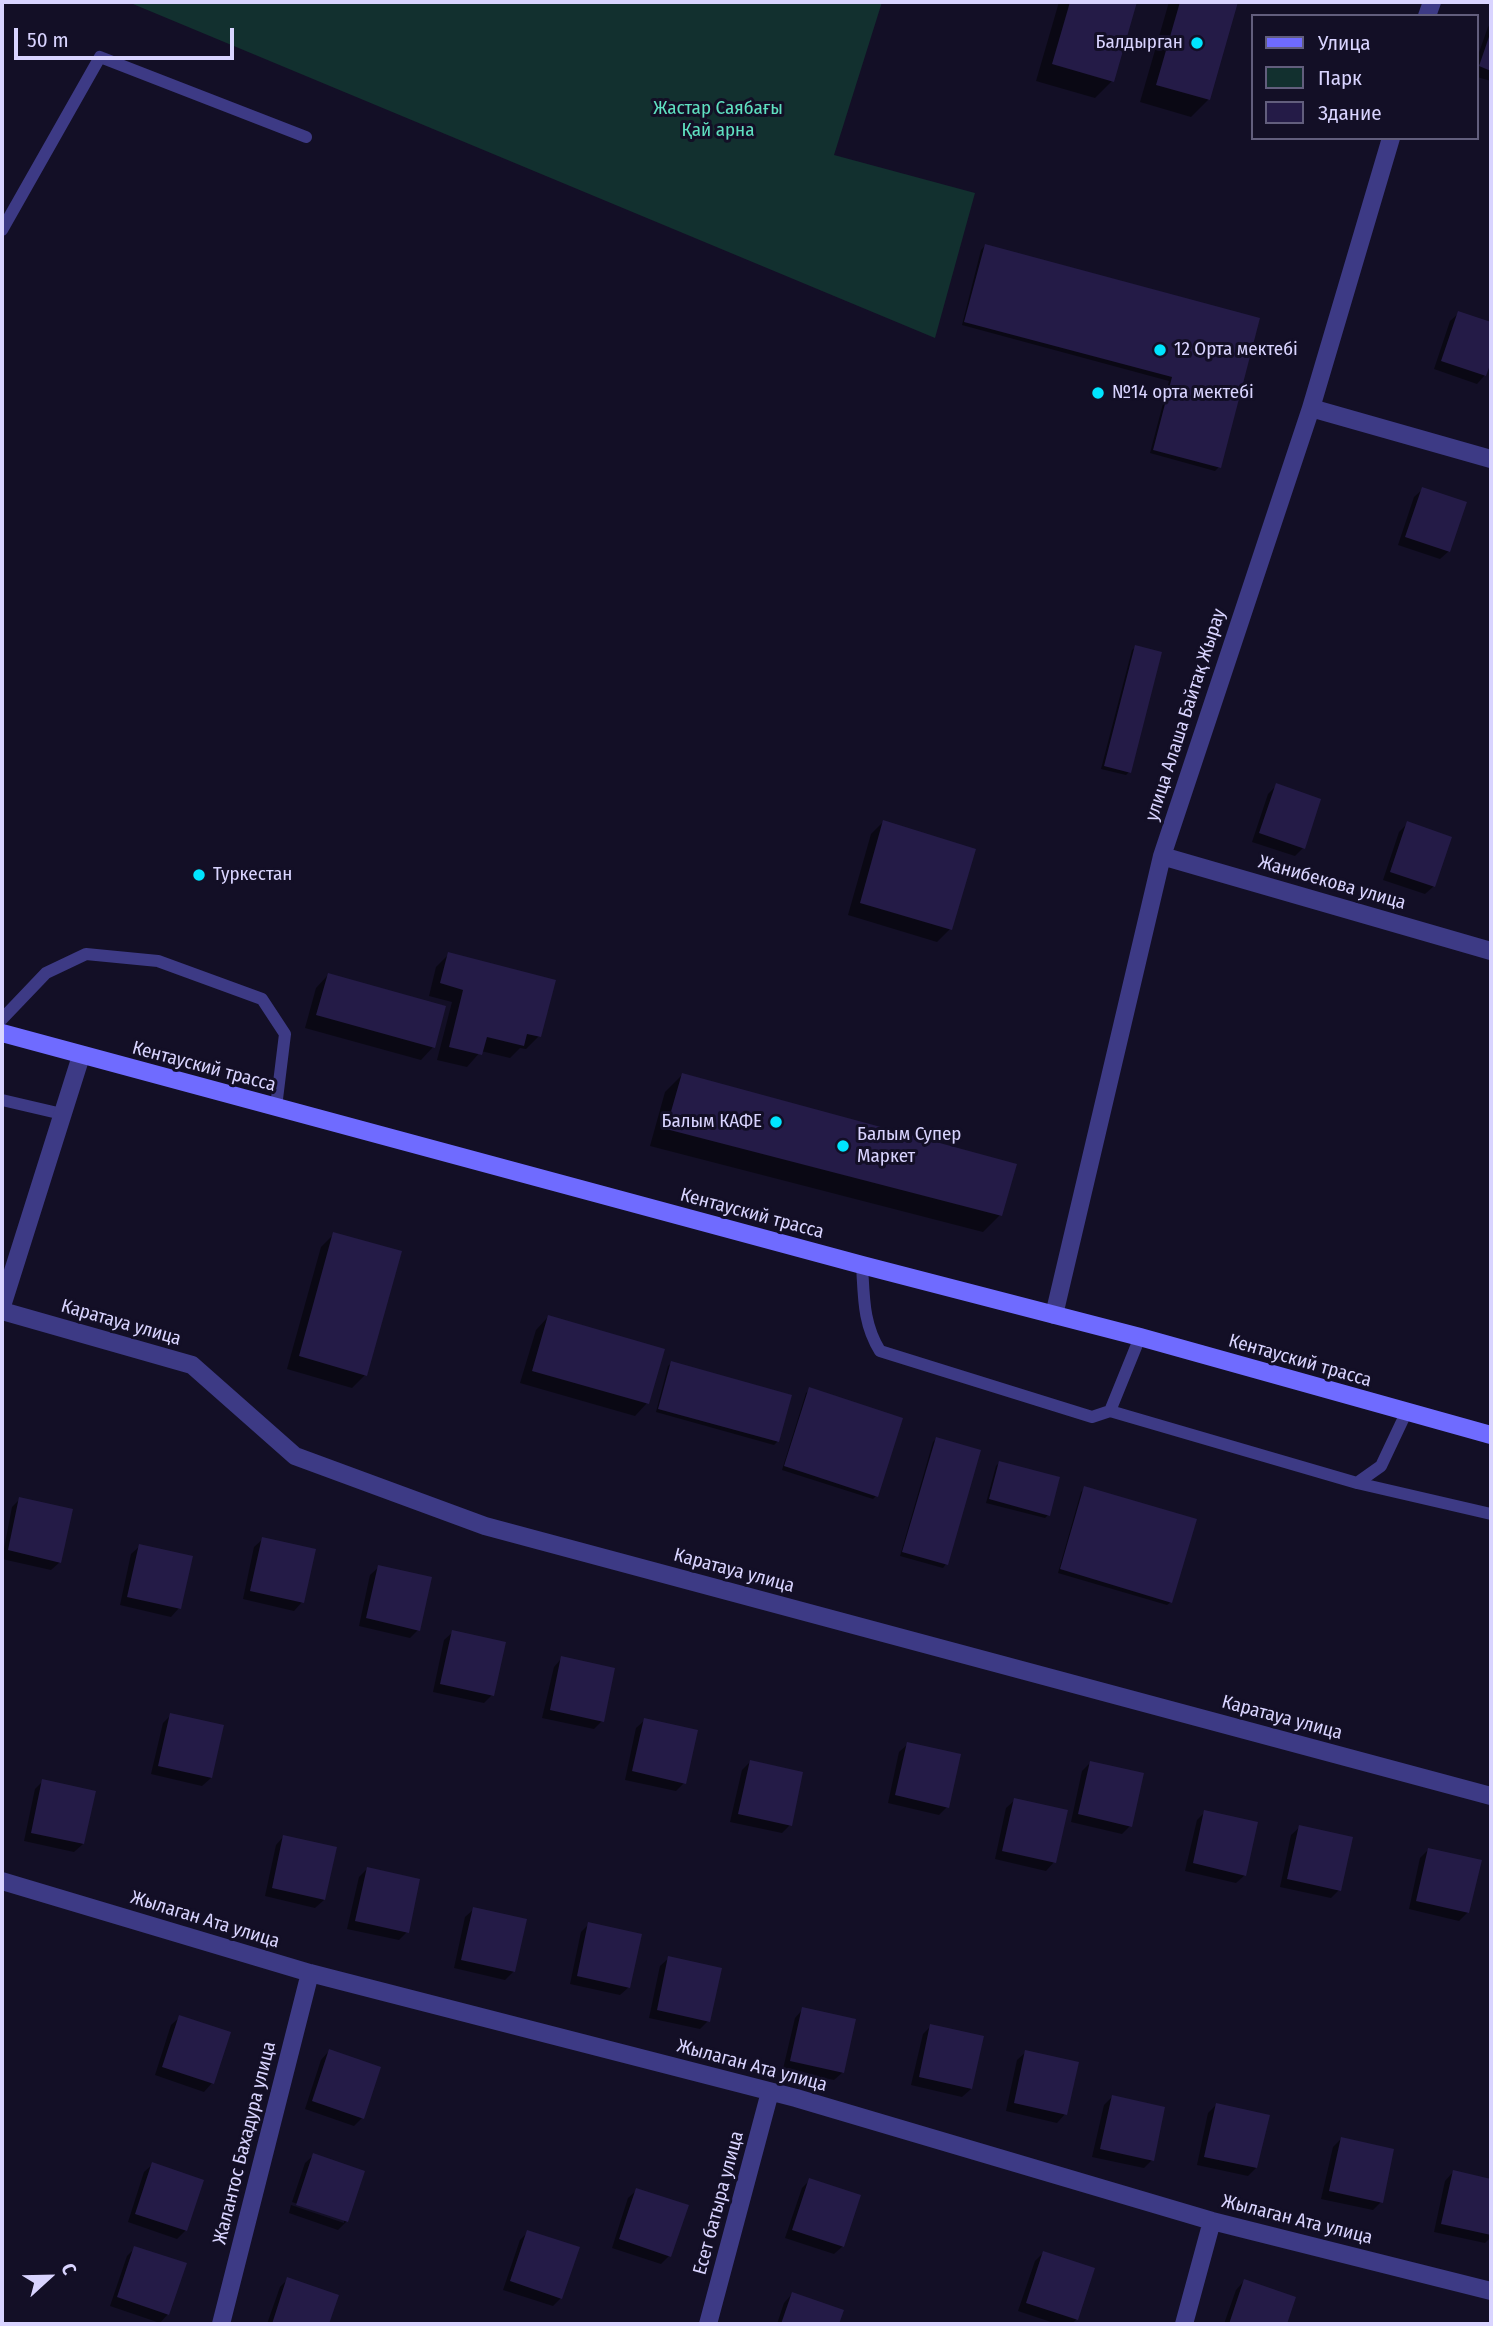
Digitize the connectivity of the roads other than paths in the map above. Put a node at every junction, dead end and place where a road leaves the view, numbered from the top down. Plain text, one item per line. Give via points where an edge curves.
1 (306, 137) dead end
2 (1390, 140) edge
3 (2, 229) edge
4 (1311, 408) junction
5 (1491, 459) edge
6 (1162, 856) junction
7 (1491, 951) edge
8 (2, 1019) edge
9 (2, 1033) edge
10 (81, 1056) junction
11 (2, 1100) edge
12 (276, 1107) junction
13 (62, 1114) junction
14 (862, 1265) junction
15 (2, 1306) edge
16 (2, 1311) edge
17 (1054, 1315) junction
18 (1140, 1337) junction
19 (1110, 1411) junction
20 (1406, 1413) junction
21 (1491, 1435) edge
22 (1357, 1483) junction
23 (1491, 1514) edge
24 (1491, 1796) edge
25 (2, 1881) edge
26 (310, 1973) junction
27 (770, 2092) junction
28 (1212, 2221) junction
29 (1491, 2291) edge
30 (221, 2324) edge
31 (708, 2324) edge
32 (1184, 2324) edge

1 - 3 lane via 100,57
2 - 4 street, улица Алаша Байтақ Жырау
4 - 5 street
4 - 6 street, улица Алаша Байтақ Жырау
6 - 7 street, Жанибекова улица
6 - 17 street, улица Алаша Байтақ Жырау
8 - 12 lane via 46,972 86,954 158,961 262,999 285,1034
9 - 10 main road, Кентауский трасса
10 - 12 main road, Кентауский трасса
10 - 13 street
11 - 13 lane
12 - 14 main road, Кентауский трасса
13 - 15 street
14 - 17 main road, Кентауский трасса
14 - 19 lane via 866,1318 880,1351 1092,1416
16 - 24 street, Каратауа улица via 192,1365 295,1456 485,1526
17 - 18 main road, Кентауский трасса
18 - 19 lane
18 - 20 main road, Кентауский трасса
19 - 22 lane
20 - 21 main road, Кентауский трасса
20 - 22 lane via 1381,1466
22 - 23 lane
25 - 26 street, Жылаган Ата улица
26 - 27 street, Жылаган Ата улица
26 - 30 street, Жалантос Бахадура улица
27 - 28 street, Жылаган Ата улица
27 - 31 street, Есет батыра улица
28 - 29 street, Жылаган Ата улица
28 - 32 street

